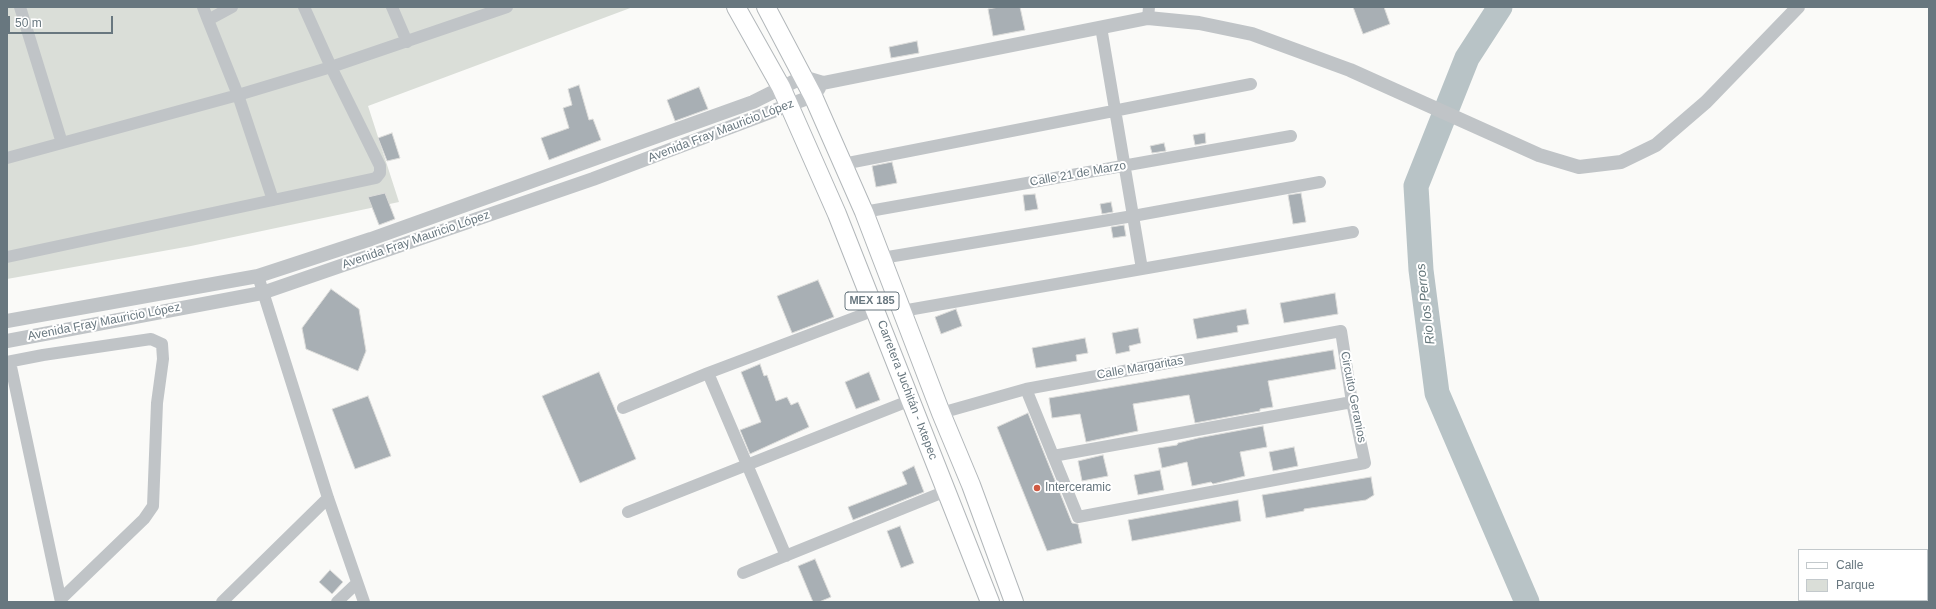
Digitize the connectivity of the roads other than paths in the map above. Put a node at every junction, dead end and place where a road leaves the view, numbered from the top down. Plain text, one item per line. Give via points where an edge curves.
1 (20, 7) edge
2 (202, 7) edge
3 (232, 7) edge
4 (304, 7) edge
5 (392, 7) edge
6 (507, 7) edge
7 (736, 7) edge
8 (766, 7) edge
9 (1798, 7) edge
10 (489, 10) edge
11 (1148, 13) edge
12 (208, 20) junction
13 (1101, 27) junction
14 (408, 42) junction
15 (331, 67) junction
16 (803, 77) junction
17 (1251, 84) dead end
18 (781, 87) junction
19 (818, 90) junction
20 (238, 95) junction
21 (790, 106) junction
22 (1115, 111) junction
23 (1291, 136) dead end
24 (62, 143) junction
25 (7, 158) edge
26 (843, 164) junction
27 (1124, 166) junction
28 (1320, 182) dead end
29 (273, 200) junction
30 (864, 212) junction
31 (1133, 216) junction
32 (1353, 232) dead end
33 (7, 257) edge
34 (882, 258) junction
35 (1142, 270) junction
36 (258, 276) junction
37 (262, 293) junction
38 (875, 310) junction
39 (902, 311) junction
40 (7, 321) edge
41 (1341, 331) joint
42 (7, 341) edge
43 (9, 362) edge
44 (708, 373) junction
45 (1026, 389) junction
46 (911, 400) junction
47 (1352, 402) junction
48 (623, 408) dead end
49 (941, 413) junction
50 (1053, 456) junction
51 (747, 465) junction
52 (946, 491) junction
53 (328, 498) junction
54 (628, 512) dead end
55 (786, 556) junction
56 (743, 573) dead end
57 (357, 583) junction
58 (61, 601) edge
59 (222, 602) edge
60 (337, 602) edge
61 (364, 602) edge
62 (990, 602) edge
63 (1014, 602) edge

1 - 24 street
2 - 12 street
3 - 12 street
4 - 15 street
5 - 14 street
6 - 10 street
7 - 18 main road, Carretera Juchitán - Ixtepec / MEX 185
8 - 16 main road, Carretera Juchitán - Ixtepec / MEX 185
9 - 11 street, Avenida Fray Mauricio López via 1706,102 1656,145 1621,162 1579,167 1539,155 1350,70 1252,34
10 - 14 street
11 - 13 street, Avenida Fray Mauricio López
12 - 20 street
13 - 19 street, Avenida Fray Mauricio López
13 - 22 street
14 - 15 street
15 - 20 street
15 - 29 street via 380,166 380,174 376,178
16 - 18 street, Avenida Fray Mauricio López
16 - 19 main road, Carretera Juchitán - Ixtepec / MEX 185
17 - 22 street
18 - 21 main road, Carretera Juchitán - Ixtepec / MEX 185
18 - 36 street, Avenida Fray Mauricio López via 753,102 371,239
19 - 21 street, Avenida Fray Mauricio López
19 - 26 main road, Carretera Juchitán - Ixtepec / MEX 185
20 - 24 street
20 - 29 street
21 - 37 street, Avenida Fray Mauricio López via 578,184
21 - 38 main road, Carretera Juchitán - Ixtepec / MEX 185
22 - 26 street
22 - 27 street
23 - 27 street, Calle 21 de Marzo
24 - 25 street
26 - 30 main road, Carretera Juchitán - Ixtepec / MEX 185
27 - 30 street, Calle 21 de Marzo
27 - 31 street
28 - 31 street
29 - 33 street
30 - 34 main road, Carretera Juchitán - Ixtepec / MEX 185
31 - 34 street
31 - 35 street
32 - 35 street
34 - 39 main road, Carretera Juchitán - Ixtepec / MEX 185
35 - 39 street
36 - 37 street
36 - 40 street, Avenida Fray Mauricio López
37 - 42 street, Avenida Fray Mauricio López
37 - 53 street
38 - 44 street
38 - 46 main road, Carretera Juchitán - Ixtepec / MEX 185
39 - 49 main road, Carretera Juchitán - Ixtepec / MEX 185
41 - 45 street, Calle Margaritas
41 - 47 street, Circuito Geranios
43 - 58 street
43 - 58 street via 151,339 162,344 153,506 144,520
44 - 48 street
44 - 51 street
45 - 49 street, Calle Margaritas
45 - 50 street
46 - 51 street
46 - 52 main road, Carretera Juchitán - Ixtepec / MEX 185
47 - 50 street
47 - 50 street, Circuito Geranios via 1365,463 1078,517
49 - 63 main road, Carretera Juchitán - Ixtepec / MEX 185 via 971,485
51 - 54 street
51 - 55 street
52 - 55 street
52 - 62 main road, Carretera Juchitán - Ixtepec / MEX 185
53 - 57 street
53 - 59 street
55 - 56 street
57 - 60 street
57 - 61 street

